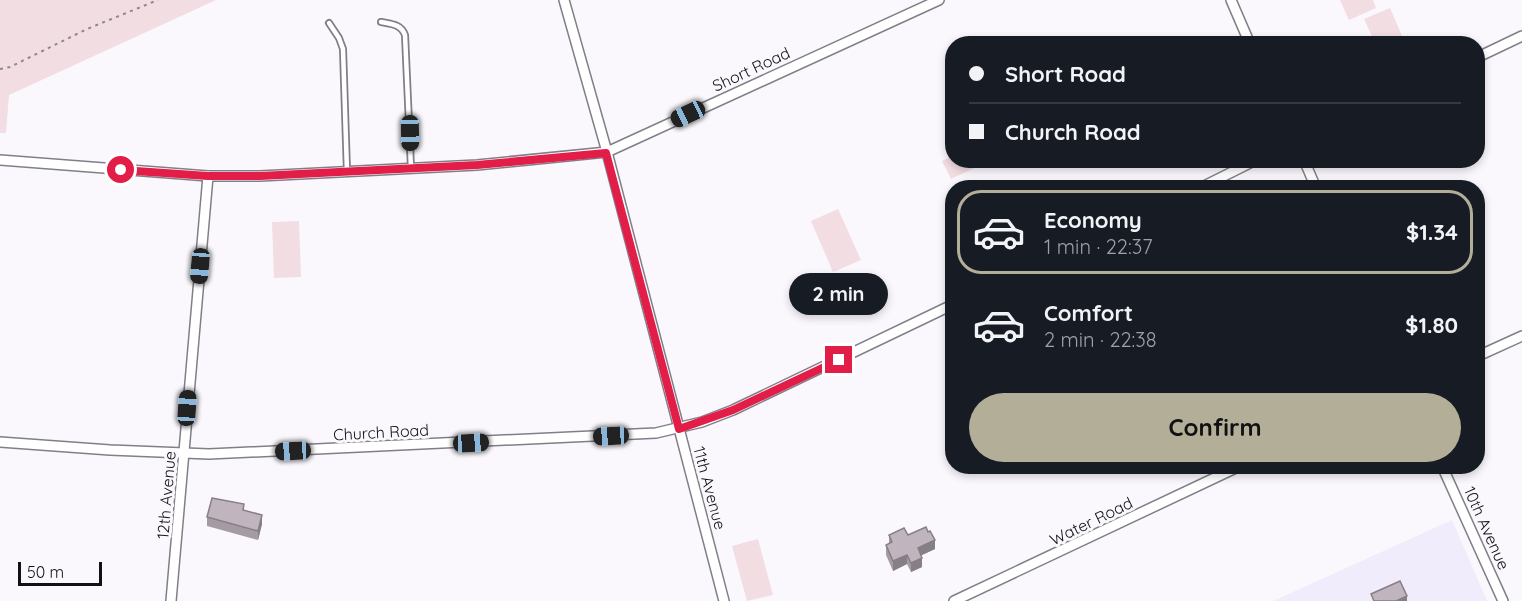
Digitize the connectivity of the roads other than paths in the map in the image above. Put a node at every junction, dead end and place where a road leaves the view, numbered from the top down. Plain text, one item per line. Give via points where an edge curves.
1 (564, 0) edge
2 (939, 0) edge
3 (1231, 0) edge
4 (381, 22) dead end
5 (329, 23) dead end
6 (1247, 36) edge
7 (1522, 36) edge
8 (1485, 54) edge
9 (606, 153) junction
10 (0, 160) edge
11 (411, 168) junction
12 (1240, 168) edge
13 (347, 172) junction
14 (208, 176) junction
15 (1216, 180) edge
16 (945, 308) edge
17 (1522, 336) edge
18 (1485, 353) edge
19 (679, 429) junction
20 (0, 442) edge
21 (184, 453) junction
22 (1223, 474) edge
23 (1446, 474) edge
24 (171, 601) edge
25 (724, 601) edge
26 (954, 601) edge
27 (1503, 601) edge

1 - 9 street, 11th Avenue
2 - 9 street, Short Road
3 - 6 street
4 - 11 lane via 396,24 405,35
5 - 13 lane via 343,49
7 - 8 street
9 - 11 street, Short Road
9 - 19 street, 11th Avenue
10 - 14 street, Short Road
11 - 13 street, Short Road
12 - 15 street
13 - 14 street, Short Road
14 - 21 street, 12th Avenue
16 - 19 street, Church Road via 758,399
17 - 18 street
19 - 21 street, Church Road via 623,436
19 - 25 street, 11th Avenue
20 - 21 street, Church Road
21 - 24 street, 12th Avenue
22 - 26 street, Water Road
23 - 27 street, 10th Avenue

